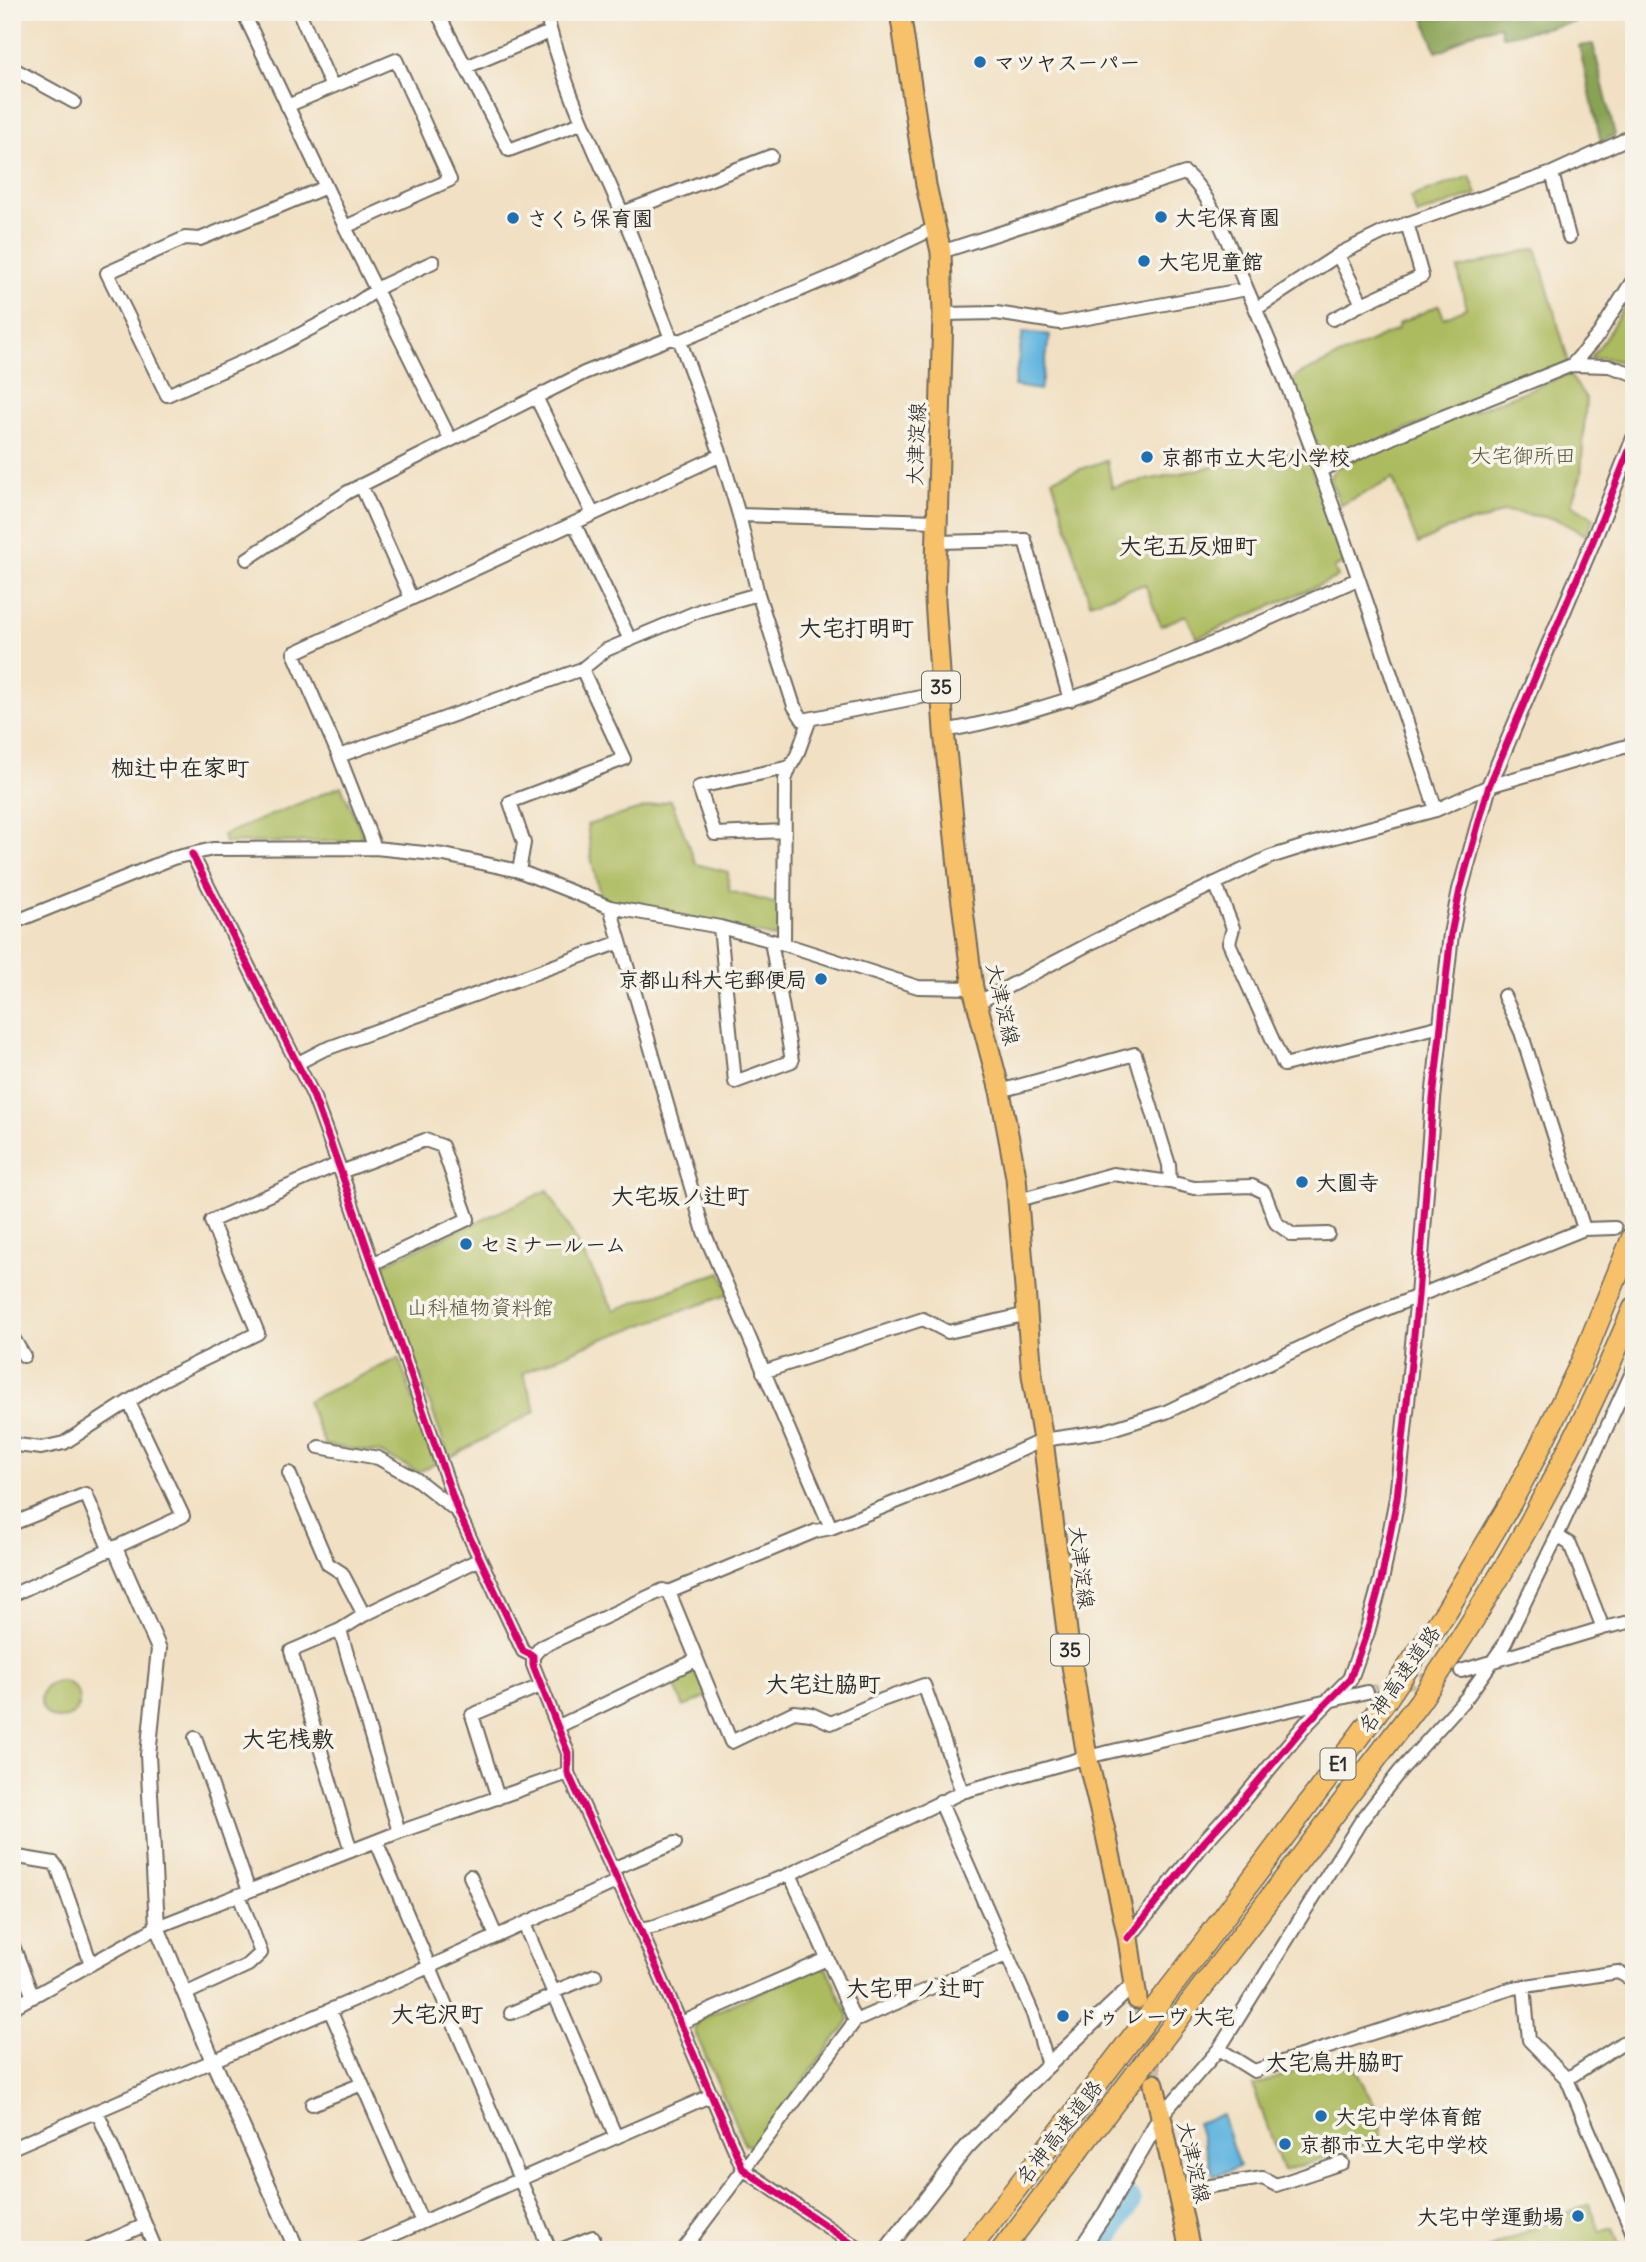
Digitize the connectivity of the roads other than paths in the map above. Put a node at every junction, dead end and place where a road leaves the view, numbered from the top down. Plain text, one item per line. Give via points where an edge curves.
1 (243, 12) edge
2 (299, 12) edge
3 (438, 12) edge
4 (546, 12) edge
5 (900, 12) edge
6 (550, 32) junction
7 (467, 67) junction
8 (12, 68) edge
9 (332, 87) junction
10 (74, 102) dead end
11 (287, 106) junction
12 (581, 123) junction
13 (1634, 133) edge
14 (771, 156) dead end
15 (1552, 173) junction
16 (326, 187) junction
17 (622, 213) junction
18 (1407, 223) junction
19 (345, 227) junction
20 (935, 228) junction
21 (1569, 237) dead end
22 (941, 252) junction
23 (1338, 255) junction
24 (433, 262) dead end
25 (1634, 282) edge
26 (1247, 289) junction
27 (377, 290) junction
28 (1362, 304) junction
29 (1256, 309) junction
30 (943, 314) junction
31 (1333, 319) dead end
32 (675, 340) junction
33 (1572, 365) junction
34 (1634, 374) edge
35 (536, 397) junction
36 (1634, 438) edge
37 (450, 439) junction
38 (721, 455) junction
39 (1321, 470) junction
40 (361, 485) junction
41 (593, 514) junction
42 (739, 515) junction
43 (937, 522) junction
44 (574, 523) junction
45 (936, 542) junction
46 (247, 559) dead end
47 (1358, 579) junction
48 (758, 594) junction
49 (411, 598) junction
50 (630, 640) junction
51 (582, 669) junction
52 (941, 693) junction
53 (1070, 700) junction
54 (810, 719) junction
55 (944, 731) junction
56 (1634, 744) edge
57 (339, 756) junction
58 (790, 767) junction
59 (1489, 786) junction
60 (1436, 810) junction
61 (785, 831) junction
62 (375, 848) junction
63 (192, 854) junction
64 (519, 871) junction
65 (1215, 883) junction
66 (610, 907) junction
67 (12, 923) edge
68 (720, 927) junction
69 (620, 942) junction
70 (778, 942) junction
71 (975, 995) junction
72 (1504, 996) dead end
73 (1441, 1026) junction
74 (296, 1064) junction
75 (1000, 1091) junction
76 (340, 1168) junction
77 (1170, 1182) junction
78 (1019, 1200) junction
79 (1584, 1228) junction
80 (1624, 1231) edge
81 (1328, 1234) dead end
82 (372, 1264) junction
83 (1418, 1296) junction
84 (1634, 1308) edge
85 (1028, 1314) junction
86 (12, 1336) edge
87 (24, 1356) dead end
88 (1634, 1368) edge
89 (763, 1372) junction
90 (129, 1402) junction
91 (12, 1440) edge
92 (1043, 1440) junction
93 (319, 1447) dead end
94 (289, 1473) dead end
95 (458, 1512) junction
96 (12, 1524) edge
97 (831, 1528) junction
98 (1558, 1536) junction
99 (112, 1549) junction
100 (480, 1559) junction
101 (669, 1592) junction
102 (12, 1595) edge
103 (364, 1615) junction
104 (1634, 1621) edge
105 (1603, 1628) junction
106 (340, 1630) junction
107 (533, 1656) junction
108 (696, 1660) junction
109 (1492, 1662) junction
110 (1461, 1671) tunnel mouth
111 (540, 1686) junction
112 (1367, 1692) tunnel mouth
113 (1327, 1702) junction
114 (557, 1727) junction
115 (195, 1738) dead end
116 (1087, 1757) junction
117 (568, 1773) junction
118 (962, 1792) junction
119 (498, 1798) junction
120 (940, 1801) junction
121 (399, 1832) junction
122 (376, 1841) junction
123 (675, 1843) dead end
124 (351, 1851) junction
125 (12, 1856) edge
126 (790, 1874) junction
127 (470, 1875) dead end
128 (615, 1875) junction
129 (244, 1893) junction
130 (524, 1924) junction
131 (157, 1927) junction
132 (640, 1929) junction
133 (496, 1936) junction
134 (1128, 1938) junction
135 (12, 1942) edge
136 (1006, 1955) junction
137 (827, 1959) junction
138 (91, 1964) junction
139 (429, 1967) junction
140 (595, 1975) dead end
141 (1629, 1978) dead end
142 (1524, 1986) junction
143 (1135, 1991) joint
144 (185, 1993) junction
145 (554, 1993) junction
146 (33, 1997) junction
147 (12, 2008) edge
148 (330, 2010) junction
149 (511, 2013) dead end
150 (855, 2021) junction
151 (681, 2023) junction
152 (1634, 2039) edge
153 (1219, 2049) junction
154 (213, 2061) junction
155 (1048, 2066) junction
156 (1567, 2080) junction
157 (362, 2084) junction
158 (1154, 2084) tunnel mouth
159 (712, 2095) junction
160 (312, 2104) dead end
161 (97, 2112) junction
162 (1160, 2117) junction
163 (616, 2137) junction
164 (12, 2148) edge
165 (1342, 2163) dead end
166 (743, 2169) junction
167 (519, 2178) junction
168 (1178, 2191) junction
169 (422, 2222) junction
170 (145, 2225) junction
171 (593, 2236) dead end
172 (1634, 2236) edge
173 (88, 2250) edge
174 (156, 2250) edge
175 (297, 2250) edge
176 (359, 2250) edge
177 (550, 2250) edge
178 (560, 2250) edge
179 (682, 2250) edge
180 (861, 2250) edge
181 (886, 2250) edge
182 (969, 2250) edge
183 (1002, 2250) edge
184 (1080, 2250) edge
185 (1190, 2250) edge

1 - 11 street
2 - 9 street
3 - 7 street
4 - 6 street
5 - 20 main road, 大津淀線 / 35
6 - 7 street
6 - 12 street
7 - 12 street via 509,149
8 - 10 street
9 - 11 street
9 - 19 street via 396,60 450,180
11 - 16 street
12 - 17 street
13 - 15 street
14 - 17 street
15 - 18 street
15 - 21 street
16 - 19 street
16 - 27 street via 200,239 185,238 107,273 167,395 278,346
17 - 32 street
18 - 23 street
18 - 28 street via 1422,276
19 - 27 street
20 - 22 main road, 大津淀線 / 35
20 - 32 street via 845,271
22 - 26 street via 1185,173 1197,183
22 - 30 main road, 大津淀線 / 35
23 - 28 street
23 - 29 street
24 - 27 street
25 - 33 street
26 - 29 street
26 - 30 street via 1060,323 996,313
27 - 37 street
28 - 31 street
29 - 39 street
30 - 43 main road, 大津淀線 / 35
32 - 35 street via 584,373
32 - 38 street
33 - 34 street via 1609,366
33 - 39 street
35 - 37 street
35 - 41 street
36 - 59 street
37 - 40 street
38 - 41 street
38 - 42 street
39 - 47 street
40 - 46 street
40 - 49 street
41 - 44 street
42 - 43 street
42 - 48 street
43 - 45 main road, 大津淀線 / 35
44 - 49 street
44 - 50 street
45 - 52 main road, 大津淀線 / 35
45 - 53 street via 1025,540
47 - 53 street
47 - 60 street
48 - 50 street via 701,610
48 - 54 street via 793,706 803,720
49 - 57 street via 294,653
50 - 51 street via 606,650
51 - 57 street
51 - 64 street via 624,759 510,802 524,843
52 - 54 street
52 - 55 main road, 大津淀線 / 35
53 - 55 street
54 - 58 street
55 - 71 main road, 大津淀線 / 35
56 - 59 street
57 - 62 street
58 - 61 street via 785,780
58 - 61 street via 699,787 715,834
59 - 60 street
59 - 73 street via 1451,934
60 - 65 street via 1313,843
61 - 70 street
62 - 63 street via 225,849
62 - 64 street via 444,855
63 - 67 street
63 - 74 street
64 - 66 street
65 - 71 street
65 - 73 street via 1233,928 1228,943 1284,1065
66 - 68 street
66 - 69 street
68 - 70 street
68 - 70 street via 735,1082 792,1061
69 - 74 street via 323,1050
69 - 89 street via 704,1232
70 - 71 street via 918,987
71 - 75 main road, 大津淀線 / 35
72 - 79 street via 1521,1032
73 - 83 street
74 - 76 street via 313,1095
75 - 77 street via 1135,1054 1169,1165
75 - 78 main road, 大津淀線 / 35
76 - 82 street
76 - 82 street via 425,1140 442,1146 468,1219
76 - 90 street via 211,1222 258,1333 162,1380
77 - 78 street via 1113,1174
77 - 81 street via 1194,1188 1252,1186 1264,1192 1276,1223 1293,1235
78 - 85 main road, 大津淀線 / 35
79 - 80 street
79 - 83 street
80 - 182 highway, 名神高速道路 / E1 via 1581,1361 1510,1504 1447,1610 1386,1700 1219,1924
82 - 95 street
83 - 92 street via 1166,1412 1105,1431
83 - 113 street via 1397,1498 1381,1581 1350,1679
84 - 183 highway, 名神高速道路 / E1 via 1534,1518 1450,1657
85 - 89 street via 948,1332 923,1319
85 - 92 main road, 大津淀線 / 35
86 - 87 street
88 - 98 street
89 - 97 street
90 - 91 street via 64,1443 41,1448
90 - 99 street via 183,1516
92 - 97 street
92 - 116 main road, 大津淀線 / 35
93 - 95 street via 378,1458 416,1479
94 - 103 street via 328,1564 342,1573
95 - 100 street
96 - 99 street via 86,1494
97 - 101 street
98 - 105 street via 1570,1544
98 - 109 street
99 - 102 street
99 - 131 street via 159,1649 148,1755
100 - 103 street
100 - 107 street via 523,1651
101 - 107 street via 663,1590 541,1647
101 - 108 street
103 - 106 street
104 - 105 street
105 - 109 street
106 - 121 street
106 - 124 street via 291,1651
107 - 111 street
108 - 114 street
108 - 118 street via 731,1742 794,1712 831,1723 924,1685
109 - 110 street
109 - 153 street via 1362,1821
111 - 114 street
111 - 119 street via 472,1715
112 - 113 street
113 - 116 street
113 - 134 street via 1205,1841
114 - 117 street via 568,1753
115 - 129 street
116 - 118 street
116 - 134 main road, 大津淀線 / 35
117 - 119 street
117 - 128 street
118 - 120 street
119 - 121 street
120 - 126 street
120 - 136 street
121 - 122 street
122 - 124 street
122 - 139 street
123 - 128 street
124 - 129 street
125 - 138 street via 54,1863
126 - 132 street
126 - 137 street
127 - 133 street
128 - 130 street
128 - 132 street
129 - 131 street
129 - 144 street via 261,1953 248,1965
130 - 133 street
130 - 145 street
131 - 138 street
131 - 144 street
132 - 151 street
133 - 139 street
134 - 143 main road, 大津淀線 / 35
135 - 146 street
136 - 150 street
136 - 155 street via 1033,2014
137 - 150 street
137 - 151 street
138 - 146 street
139 - 148 street
139 - 167 street
140 - 145 street
141 - 142 street via 1618,1972
142 - 153 street via 1254,2071
142 - 156 street via 1528,2040
143 - 155 street
144 - 154 street
145 - 149 street
145 - 163 street
146 - 147 street
148 - 154 street
148 - 157 street
150 - 166 street
151 - 159 street
152 - 156 street
153 - 162 street
154 - 161 street
154 - 175 street
155 - 181 street via 967,2148
156 - 172 street
157 - 160 street
157 - 169 street
158 - 162 main road, 大津淀線
159 - 163 street
159 - 166 street
161 - 164 street
161 - 170 street
162 - 168 main road, 大津淀線
162 - 184 street
163 - 167 street
165 - 168 street via 1276,2185 1263,2178
166 - 179 street
166 - 180 street
167 - 169 street
167 - 177 street
168 - 185 main road, 大津淀線
169 - 176 street
170 - 173 street
170 - 174 street
171 - 178 street

